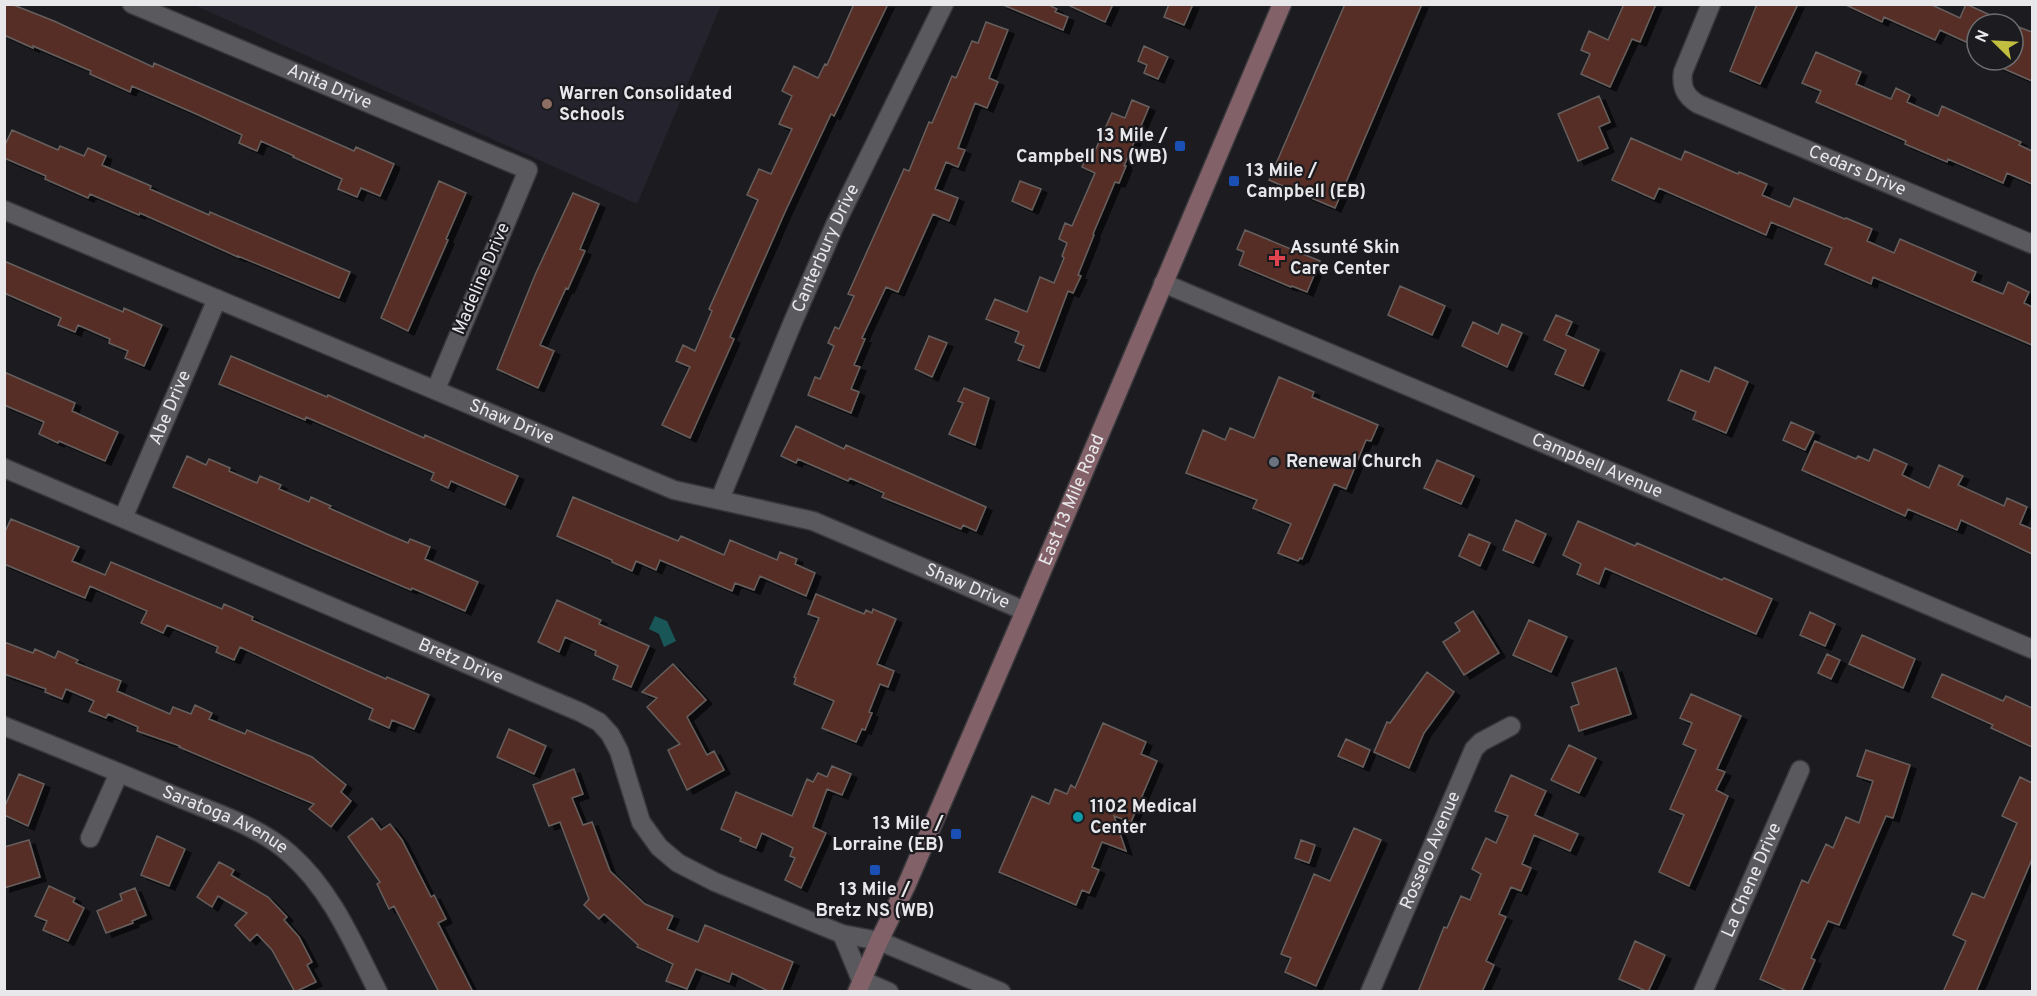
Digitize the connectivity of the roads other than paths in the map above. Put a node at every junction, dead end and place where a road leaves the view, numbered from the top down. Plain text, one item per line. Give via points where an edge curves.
1 (132, 4) edge
2 (944, 4) edge
3 (1282, 4) edge
4 (1711, 4) edge
5 (528, 170) joint
6 (4, 210) edge
7 (2032, 244) edge
8 (1163, 283) junction
9 (217, 298) junction
10 (436, 389) junction
11 (4, 468) edge
12 (720, 499) junction
13 (123, 518) junction
14 (1025, 611) junction
15 (2032, 649) edge
16 (4, 726) edge
17 (1511, 726) dead end
18 (1800, 770) dead end
19 (119, 773) junction
20 (90, 838) dead end
21 (842, 934) junction
22 (879, 941) junction
23 (859, 986) edge
24 (378, 992) edge
25 (889, 992) edge
26 (1001, 992) edge
27 (1370, 992) edge
28 (1703, 992) edge

1 - 5 street, Anita Drive
2 - 12 street, Canterbury Drive via 835,225
3 - 8 main road, East 13 Mile Road
4 - 7 street, Cedars Drive via 1683,72 1684,91 1690,99
5 - 10 street, Madeline Drive
6 - 9 street, Shaw Drive
8 - 14 main road, East 13 Mile Road
8 - 15 street, Campbell Avenue
9 - 10 street, Shaw Drive
9 - 13 street, Abe Drive
10 - 12 street, Shaw Drive via 674,490
11 - 13 street, Bretz Drive
12 - 14 street, Shaw Drive via 813,521
13 - 21 street, Bretz Drive via 599,722 619,751 641,822 678,863
14 - 22 main road, East 13 Mile Road
16 - 19 street, Saratoga Avenue
17 - 27 street, Rosselo Avenue via 1474,749
18 - 28 street, La Chene Drive
19 - 20 street
19 - 24 street, Saratoga Avenue via 264,835 290,854 334,907
21 - 22 street, Bretz Drive
21 - 23 street
22 - 23 main road, East 13 Mile Road
22 - 26 street, Bretz Drive
23 - 25 street

